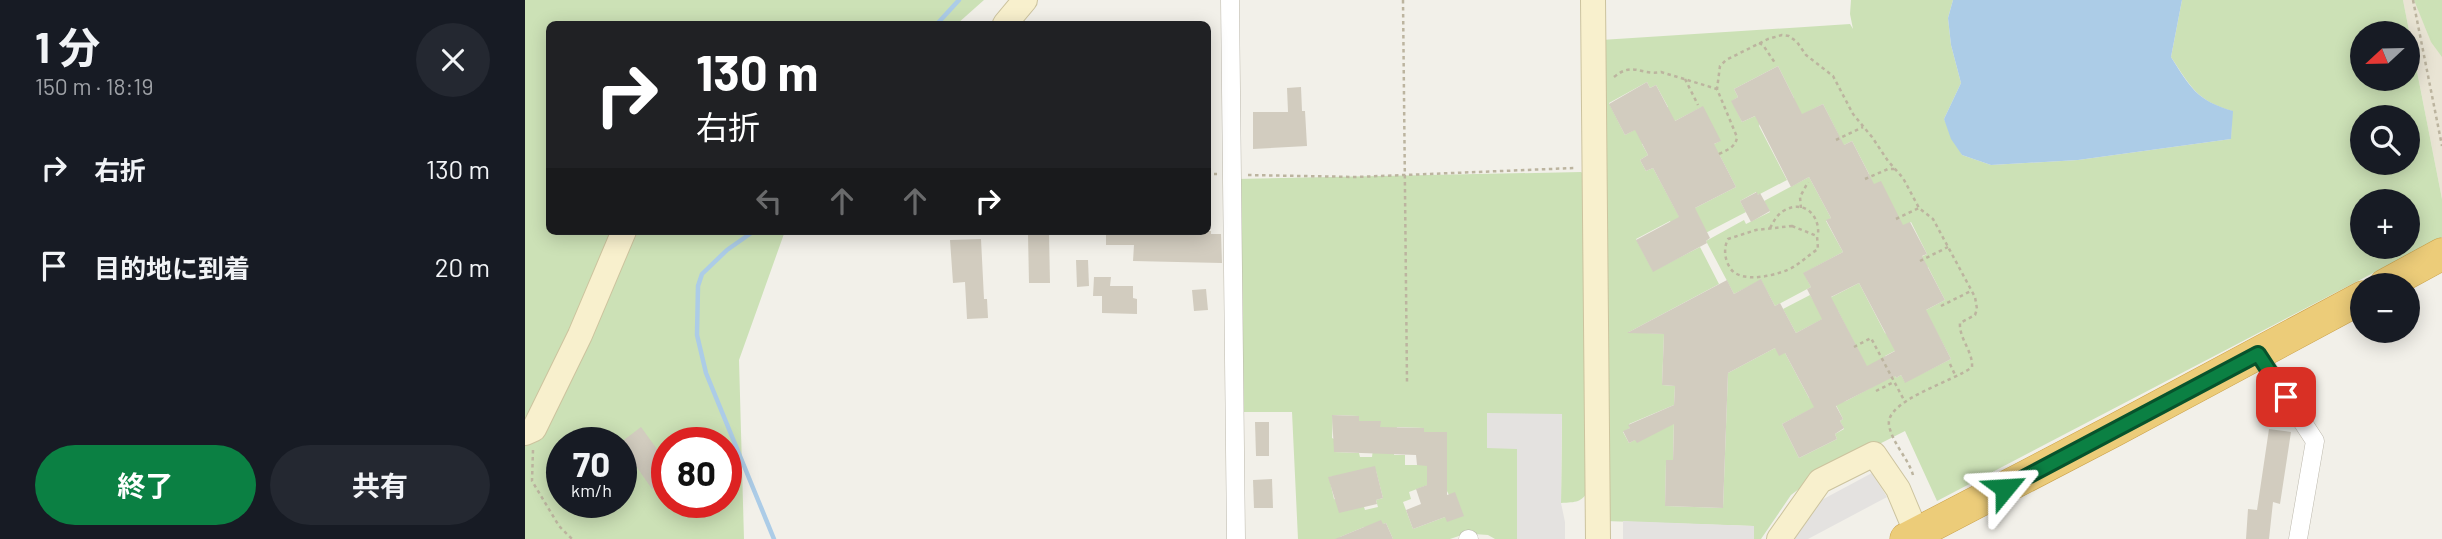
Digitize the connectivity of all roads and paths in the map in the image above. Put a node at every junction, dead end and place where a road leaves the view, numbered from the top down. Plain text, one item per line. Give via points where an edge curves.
1 (1025, 0) edge
2 (1230, 0) edge
3 (1403, 0) edge
4 (1593, 0) edge
5 (2413, 0) edge
6 (1008, 21) edge
7 (1759, 43) junction
8 (1775, 63) dead end
9 (1685, 79) junction
10 (1717, 89) junction
11 (1594, 95) junction
12 (1698, 105) dead end
13 (1863, 127) junction
14 (1836, 140) dead end
15 (2442, 146) edge
16 (1719, 154) dead end
17 (1595, 167) junction
18 (1895, 169) junction
19 (1231, 174) junction
20 (1405, 175) junction
21 (1865, 179) dead end
22 (1808, 182) dead end
23 (1801, 208) junction
24 (1919, 208) junction
25 (1896, 219) dead end
26 (1770, 228) junction
27 (623, 235) edge
28 (1817, 236) junction
29 (1948, 247) junction
30 (2442, 254) edge
31 (1920, 261) dead end
32 (2407, 273) edge
33 (1971, 291) junction
34 (2350, 304) edge
35 (1941, 306) dead end
36 (1854, 347) dead end
37 (2258, 354) junction
38 (1949, 364) dead end
39 (1955, 377) junction
40 (1407, 382) dead end
41 (1894, 382) junction
42 (1876, 391) dead end
43 (1905, 402) junction
44 (530, 431) edge
45 (1898, 489) junction
46 (1914, 537) edge
47 (572, 539) edge
48 (1236, 539) edge
49 (1598, 539) edge
50 (1779, 539) edge
51 (2298, 539) edge

1 - 6 street
2 - 19 street
3 - 20 path
4 - 11 street
5 - 15 path
7 - 8 path
7 - 10 path via 1720,66
7 - 13 path via 1782,35 1797,42 1833,76
9 - 10 path
9 - 11 path via 1635,68 1618,73
9 - 12 path
10 - 16 path via 1737,137 1730,149
11 - 17 street
13 - 14 path
13 - 18 path
17 - 20 path
17 - 49 street
18 - 21 path
18 - 24 path
19 - 20 path
19 - 48 street
20 - 40 path
22 - 23 path via 1800,197
23 - 26 path via 1783,211
23 - 28 path via 1816,217
24 - 25 path
24 - 29 path via 1933,219
26 - 28 path via 1792,226
26 - 28 path via 1728,239 1726,258 1734,274 1772,275 1794,267 1818,249
27 - 44 street via 580,335
29 - 31 path
29 - 33 path
30 - 32 highway
33 - 35 path
33 - 39 path via 1977,309 1960,323 1959,330 1972,367
34 - 37 highway
36 - 41 path via 1871,338
37 - 46 highway
37 - 51 street via 2315,441
38 - 39 path
39 - 43 path
41 - 42 path
41 - 43 path
43 - 45 path via 1890,415 1888,424 1913,476
44 - 47 path via 532,481
45 - 46 street
45 - 50 street via 1874,454 1820,481

